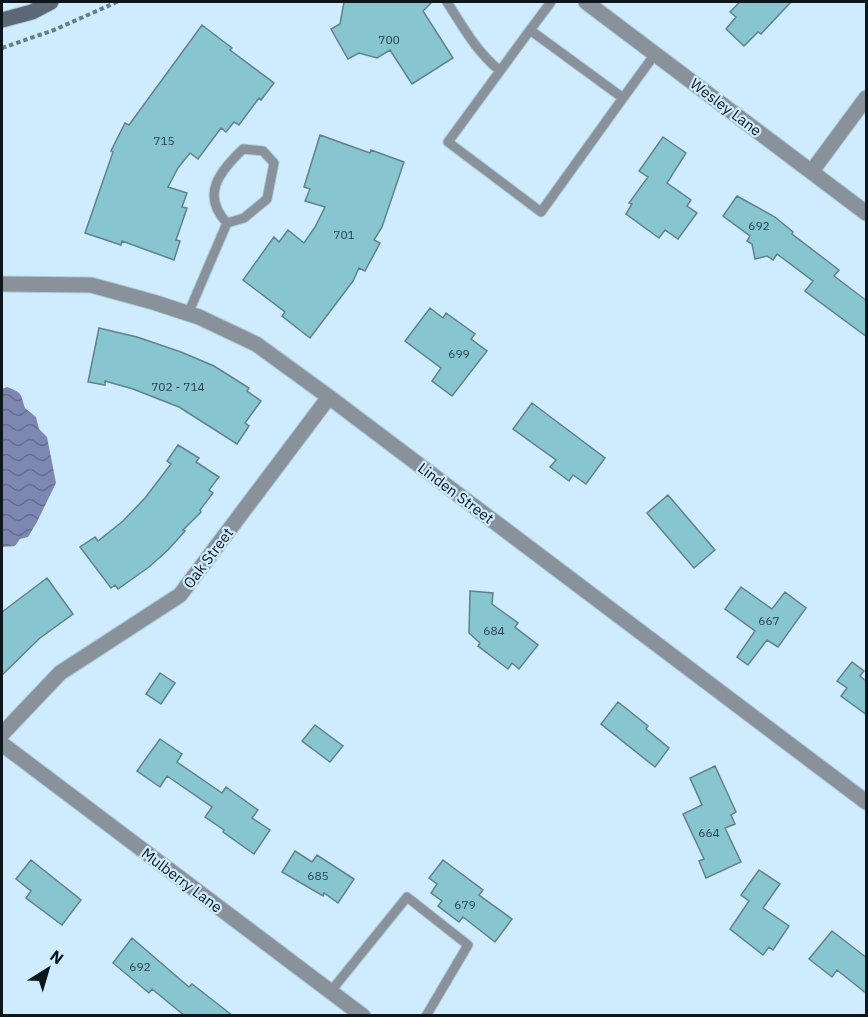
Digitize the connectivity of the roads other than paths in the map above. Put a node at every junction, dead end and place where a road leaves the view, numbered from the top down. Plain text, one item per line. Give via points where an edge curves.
1 (51, 2) edge
2 (447, 2) edge
3 (551, 2) edge
4 (586, 2) edge
5 (2, 20) edge
6 (530, 30) junction
7 (655, 54) junction
8 (499, 70) junction
9 (623, 98) junction
10 (867, 98) edge
11 (812, 171) junction
12 (867, 213) edge
13 (227, 222) junction
14 (2, 284) edge
15 (188, 314) junction
16 (329, 397) junction
17 (2, 734) edge
18 (2, 744) edge
19 (867, 802) edge
20 (331, 991) junction
21 (363, 1016) edge
22 (426, 1016) edge

1 - 5 main road
2 - 8 lane via 474,44
3 - 6 lane
4 - 7 street, Wesley Lane
6 - 8 lane
6 - 9 lane
7 - 9 lane
7 - 11 street, Wesley Lane
8 - 9 lane via 448,141 541,212
10 - 11 street
11 - 12 street, Wesley Lane
13 - 13 lane via 244,218 267,199 274,163 262,151 243,149 223,168 213,193 218,213
13 - 15 lane
14 - 15 street, Linden Street via 92,285
15 - 16 street, Linden Street via 256,344
16 - 17 street, Oak Street via 180,595 60,673
16 - 19 street, Linden Street
18 - 20 street, Mulberry Lane
20 - 21 street, Mulberry Lane
20 - 22 lane via 408,897 468,945

